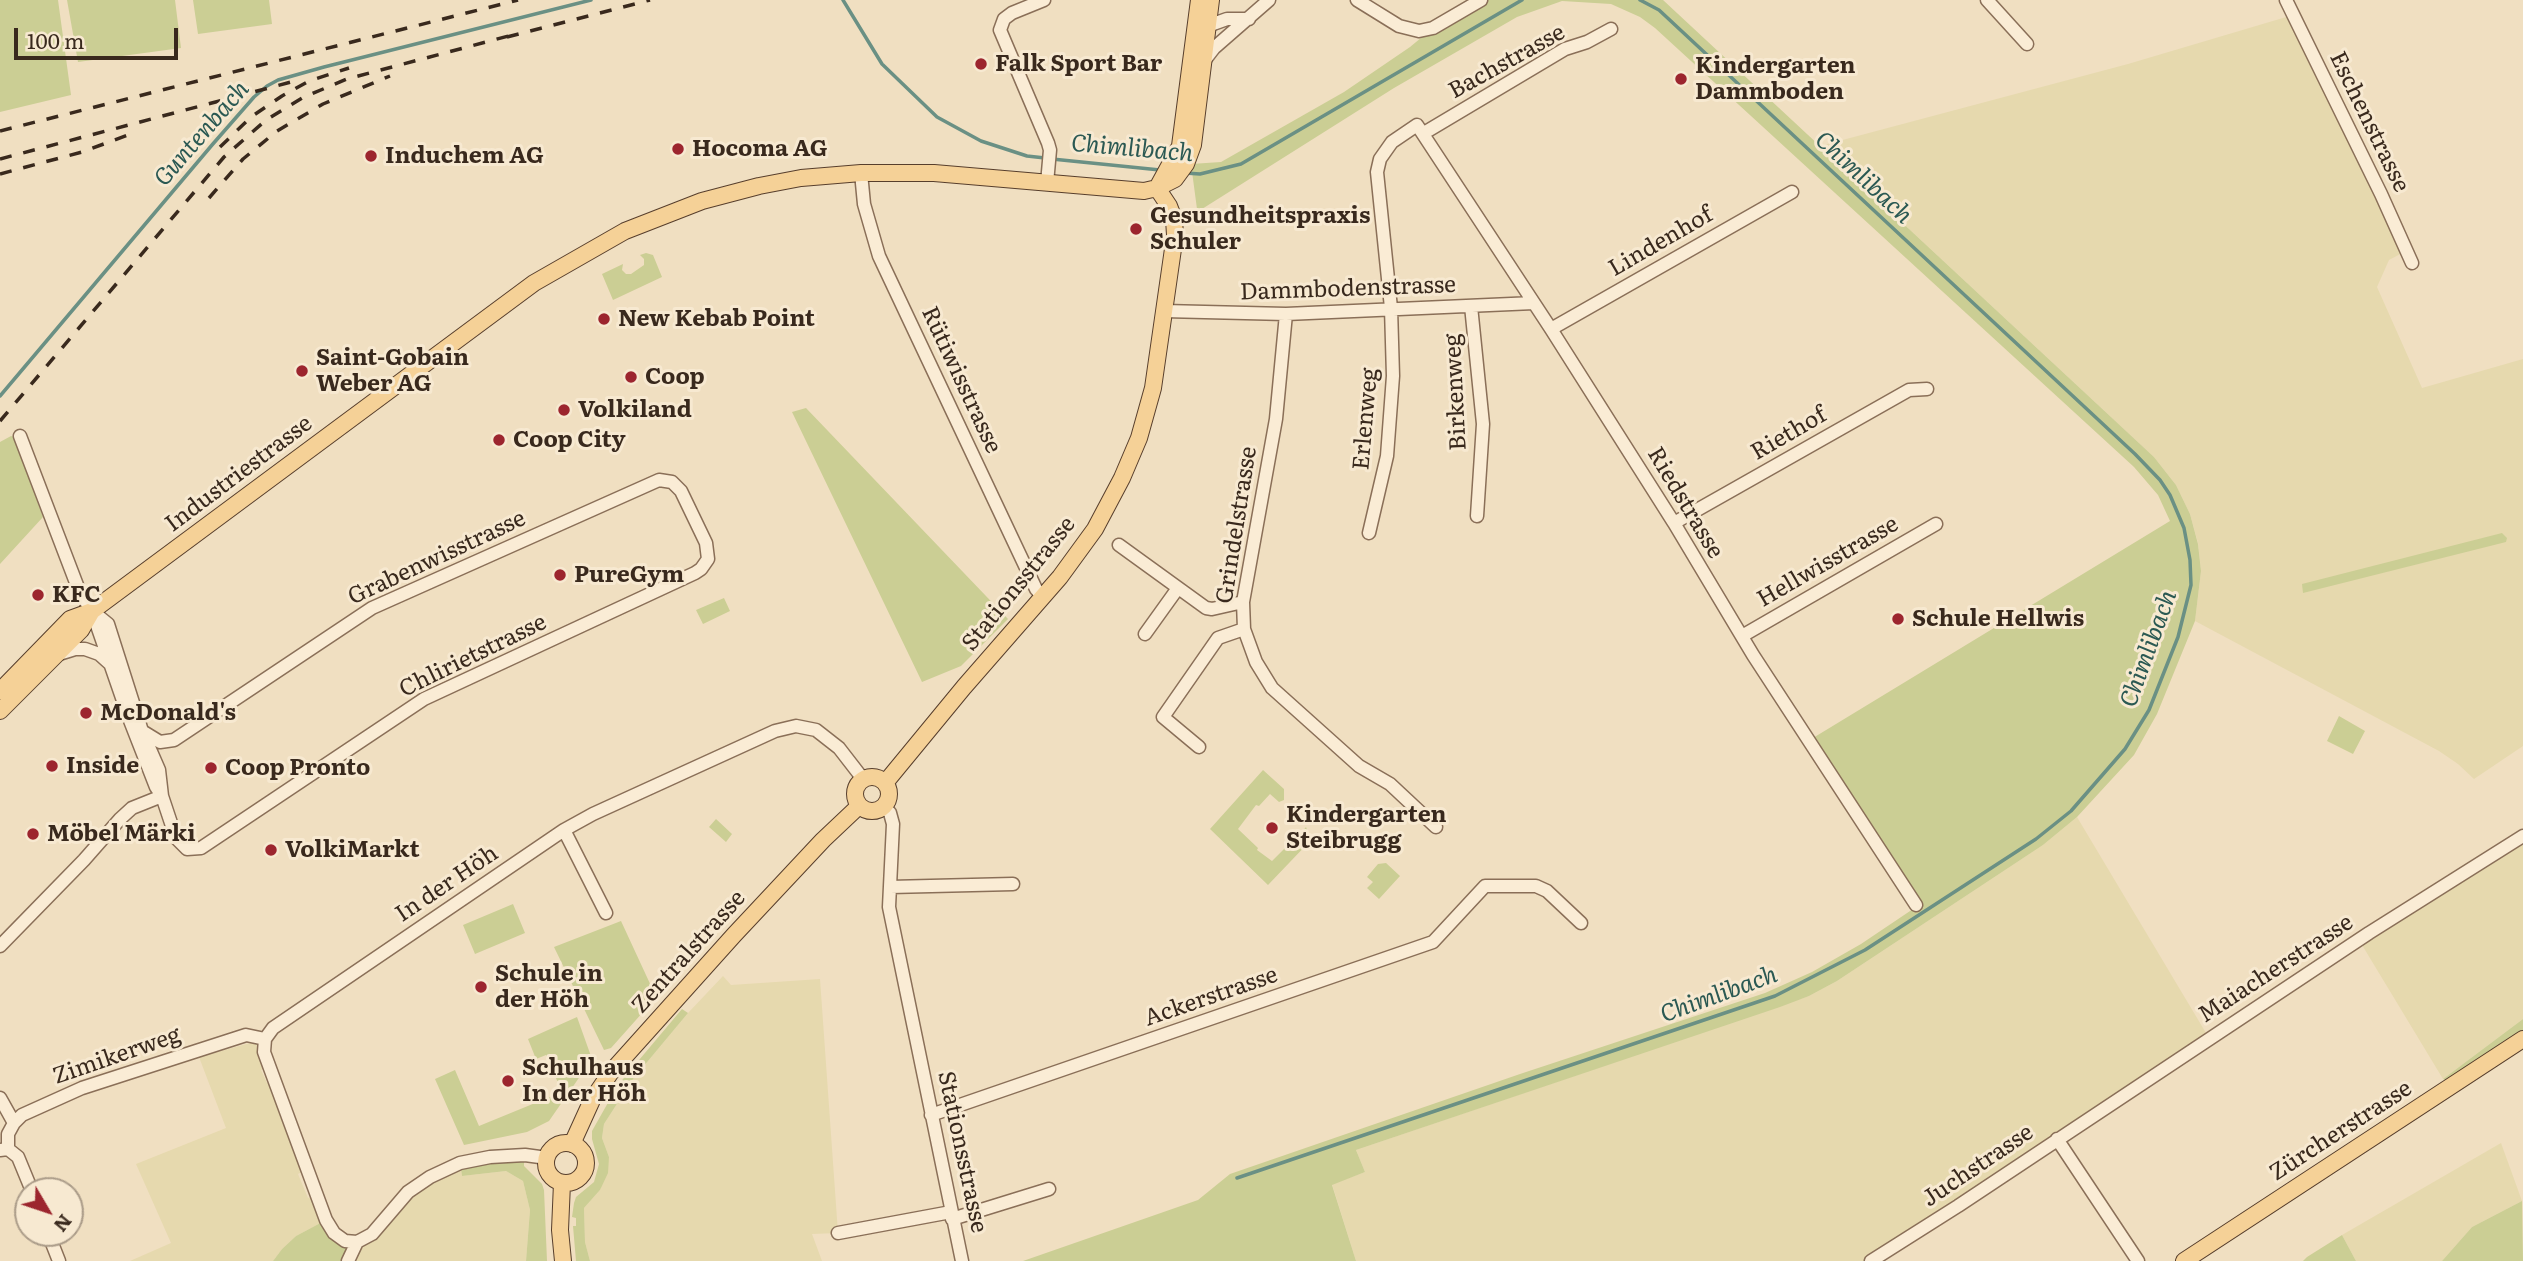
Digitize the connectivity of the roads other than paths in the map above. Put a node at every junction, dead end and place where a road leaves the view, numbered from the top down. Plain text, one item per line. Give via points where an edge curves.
1 (1044, 0) edge
2 (1213, 0) edge
3 (1269, 0) edge
4 (1357, 0) edge
5 (1481, 0) edge
6 (1987, 0) edge
7 (2286, 0) edge
8 (1200, 18) edge
9 (1227, 19) junction
10 (1248, 19) junction
11 (1611, 29) dead end
12 (1232, 33) junction
13 (2027, 44) dead end
14 (1204, 61) junction
15 (1420, 129) junction
16 (1180, 163) junction
17 (861, 173) junction
18 (1047, 176) junction
19 (1165, 182) junction
20 (1793, 192) dead end
21 (2412, 263) dead end
22 (1534, 303) junction
23 (1471, 306) junction
24 (1391, 307) junction
25 (1164, 311) junction
26 (1286, 314) junction
27 (1551, 330) junction
28 (1927, 388) dead end
29 (20, 436) dead end
30 (652, 483) joint
31 (1477, 516) dead end
32 (1674, 523) junction
33 (1936, 524) dead end
34 (1369, 533) dead end
35 (1119, 545) dead end
36 (1178, 588) junction
37 (1044, 597) junction
38 (1243, 602) junction
39 (92, 611) junction
40 (1244, 629) junction
41 (1145, 634) dead end
42 (1742, 636) junction
43 (55, 655) junction
44 (110, 664) junction
45 (0, 691) edge
46 (0, 711) edge
47 (142, 731) junction
48 (1199, 747) dead end
49 (863, 779) junction
50 (885, 783) junction
51 (162, 796) junction
52 (859, 806) junction
53 (884, 806) junction
54 (1436, 827) dead end
55 (564, 830) junction
56 (2523, 837) edge
57 (1013, 884) dead end
58 (890, 887) junction
59 (1916, 905) dead end
60 (606, 913) dead end
61 (1581, 923) dead end
62 (0, 946) edge
63 (265, 1039) junction
64 (2523, 1039) edge
65 (0, 1098) edge
66 (931, 1115) junction
67 (14, 1123) junction
68 (2057, 1139) junction
69 (572, 1144) junction
70 (4, 1149) edge
71 (547, 1158) junction
72 (26, 1177) edge
73 (562, 1183) junction
74 (1049, 1189) dead end
75 (951, 1216) junction
76 (838, 1233) dead end
77 (357, 1242) junction
78 (348, 1261) edge
79 (563, 1261) edge
80 (962, 1261) edge
81 (1871, 1261) edge
82 (2138, 1261) edge
83 (2184, 1261) edge

1 - 18 street via 1012,13 1000,30 1050,150
2 - 8 main road
2 - 9 street
3 - 10 street
4 - 5 street via 1399,26 1419,31 1433,28
6 - 13 street
7 - 21 street, Eschenstrasse
8 - 9 street
8 - 12 street via 1213,32
8 - 14 main road
8 - 16 main road
9 - 10 street
10 - 12 street
11 - 15 street, Bachstrasse via 1565,49
12 - 14 street
14 - 16 main road via 1193,145
15 - 22 street, Riedstrasse
15 - 24 street, Bachstrasse via 1392,142 1377,172
16 - 19 main road
17 - 18 main road, Industriestrasse
17 - 37 street, Rütiwisstrasse via 864,204 879,256 1037,591
17 - 39 main road, Industriestrasse via 801,178 724,194 625,231 579,256 534,284
18 - 19 main road, Industriestrasse via 1144,191
19 - 25 main road, Stationsstrasse via 1175,235
20 - 27 street, Lindenhof
22 - 23 street, Dammbodenstrasse
22 - 27 street, Riedstrasse
23 - 24 street, Dammbodenstrasse
23 - 31 street, Birkenweg via 1483,424
24 - 26 street, Dammbodenstrasse
24 - 34 street, Erlenweg via 1393,376 1387,456
25 - 26 street, Dammbodenstrasse
25 - 37 main road, Stationsstrasse via 1153,388 1139,438 1095,529
26 - 38 street, Grindelstrasse via 1276,419
27 - 32 street, Riedstrasse
28 - 32 street, Riethof via 1909,390
29 - 39 street via 80,593
30 - 47 street, Grabenwisstrasse via 372,608 174,740 160,742
30 - 51 street, Chlirietstrasse via 672,482 681,491 706,543 708,559 701,569 424,699 201,848 187,849 176,838
32 - 42 street, Riedstrasse
33 - 42 street, Hellwisstrasse
35 - 36 street
36 - 38 street via 1212,610
36 - 41 street
37 - 50 main road, Stationsstrasse
38 - 40 street, Grindelstrasse
39 - 43 main road, Industriestrasse via 81,631
39 - 44 street, Chlirietstrasse
39 - 45 main road, Industriestrasse via 70,619
39 - 47 street, Chlirietstrasse via 108,624
40 - 48 street via 1218,638 1163,717
40 - 54 street, Grindelstrasse via 1272,688 1359,766 1391,784
42 - 59 street, Riedstrasse
43 - 44 street via 85,649
43 - 46 main road, Industriestrasse
44 - 51 street, Chlirietstrasse
47 - 51 street, Chlirietstrasse via 162,778
49 - 50 main road via 877,777
49 - 52 main road via 854,795
49 - 55 street, In der Höh via 829,738 796,726 775,731
50 - 53 main road via 889,792
51 - 62 street via 132,808 120,819
52 - 53 main road via 872,811
52 - 69 main road, Zentralstrasse via 611,1072
53 - 58 street, Stationsstrasse via 893,824
55 - 60 street
55 - 63 street, In der Höh via 299,1009
56 - 68 street, Maiacherstrasse
57 - 58 street
58 - 66 street, Stationsstrasse via 889,907
61 - 66 street, Ackerstrasse via 1536,886 1483,880 1433,942
63 - 67 street, Zimikerweg via 246,1035 89,1085 22,1115
63 - 77 street via 264,1052 326,1220 345,1241
64 - 83 main road, Zürcherstrasse
65 - 67 street
66 - 75 street, Stationsstrasse
67 - 70 street
68 - 81 street, Juchstrasse
68 - 82 street, Juchstrasse
69 - 71 main road via 559,1144
69 - 73 main road via 584,1153 585,1168 576,1181
70 - 72 street via 18,1157
71 - 73 main road via 547,1171
71 - 77 street via 490,1157 460,1163 408,1192 372,1234
73 - 79 main road
74 - 75 street
75 - 76 street
75 - 80 street, Stationsstrasse
77 - 78 street

